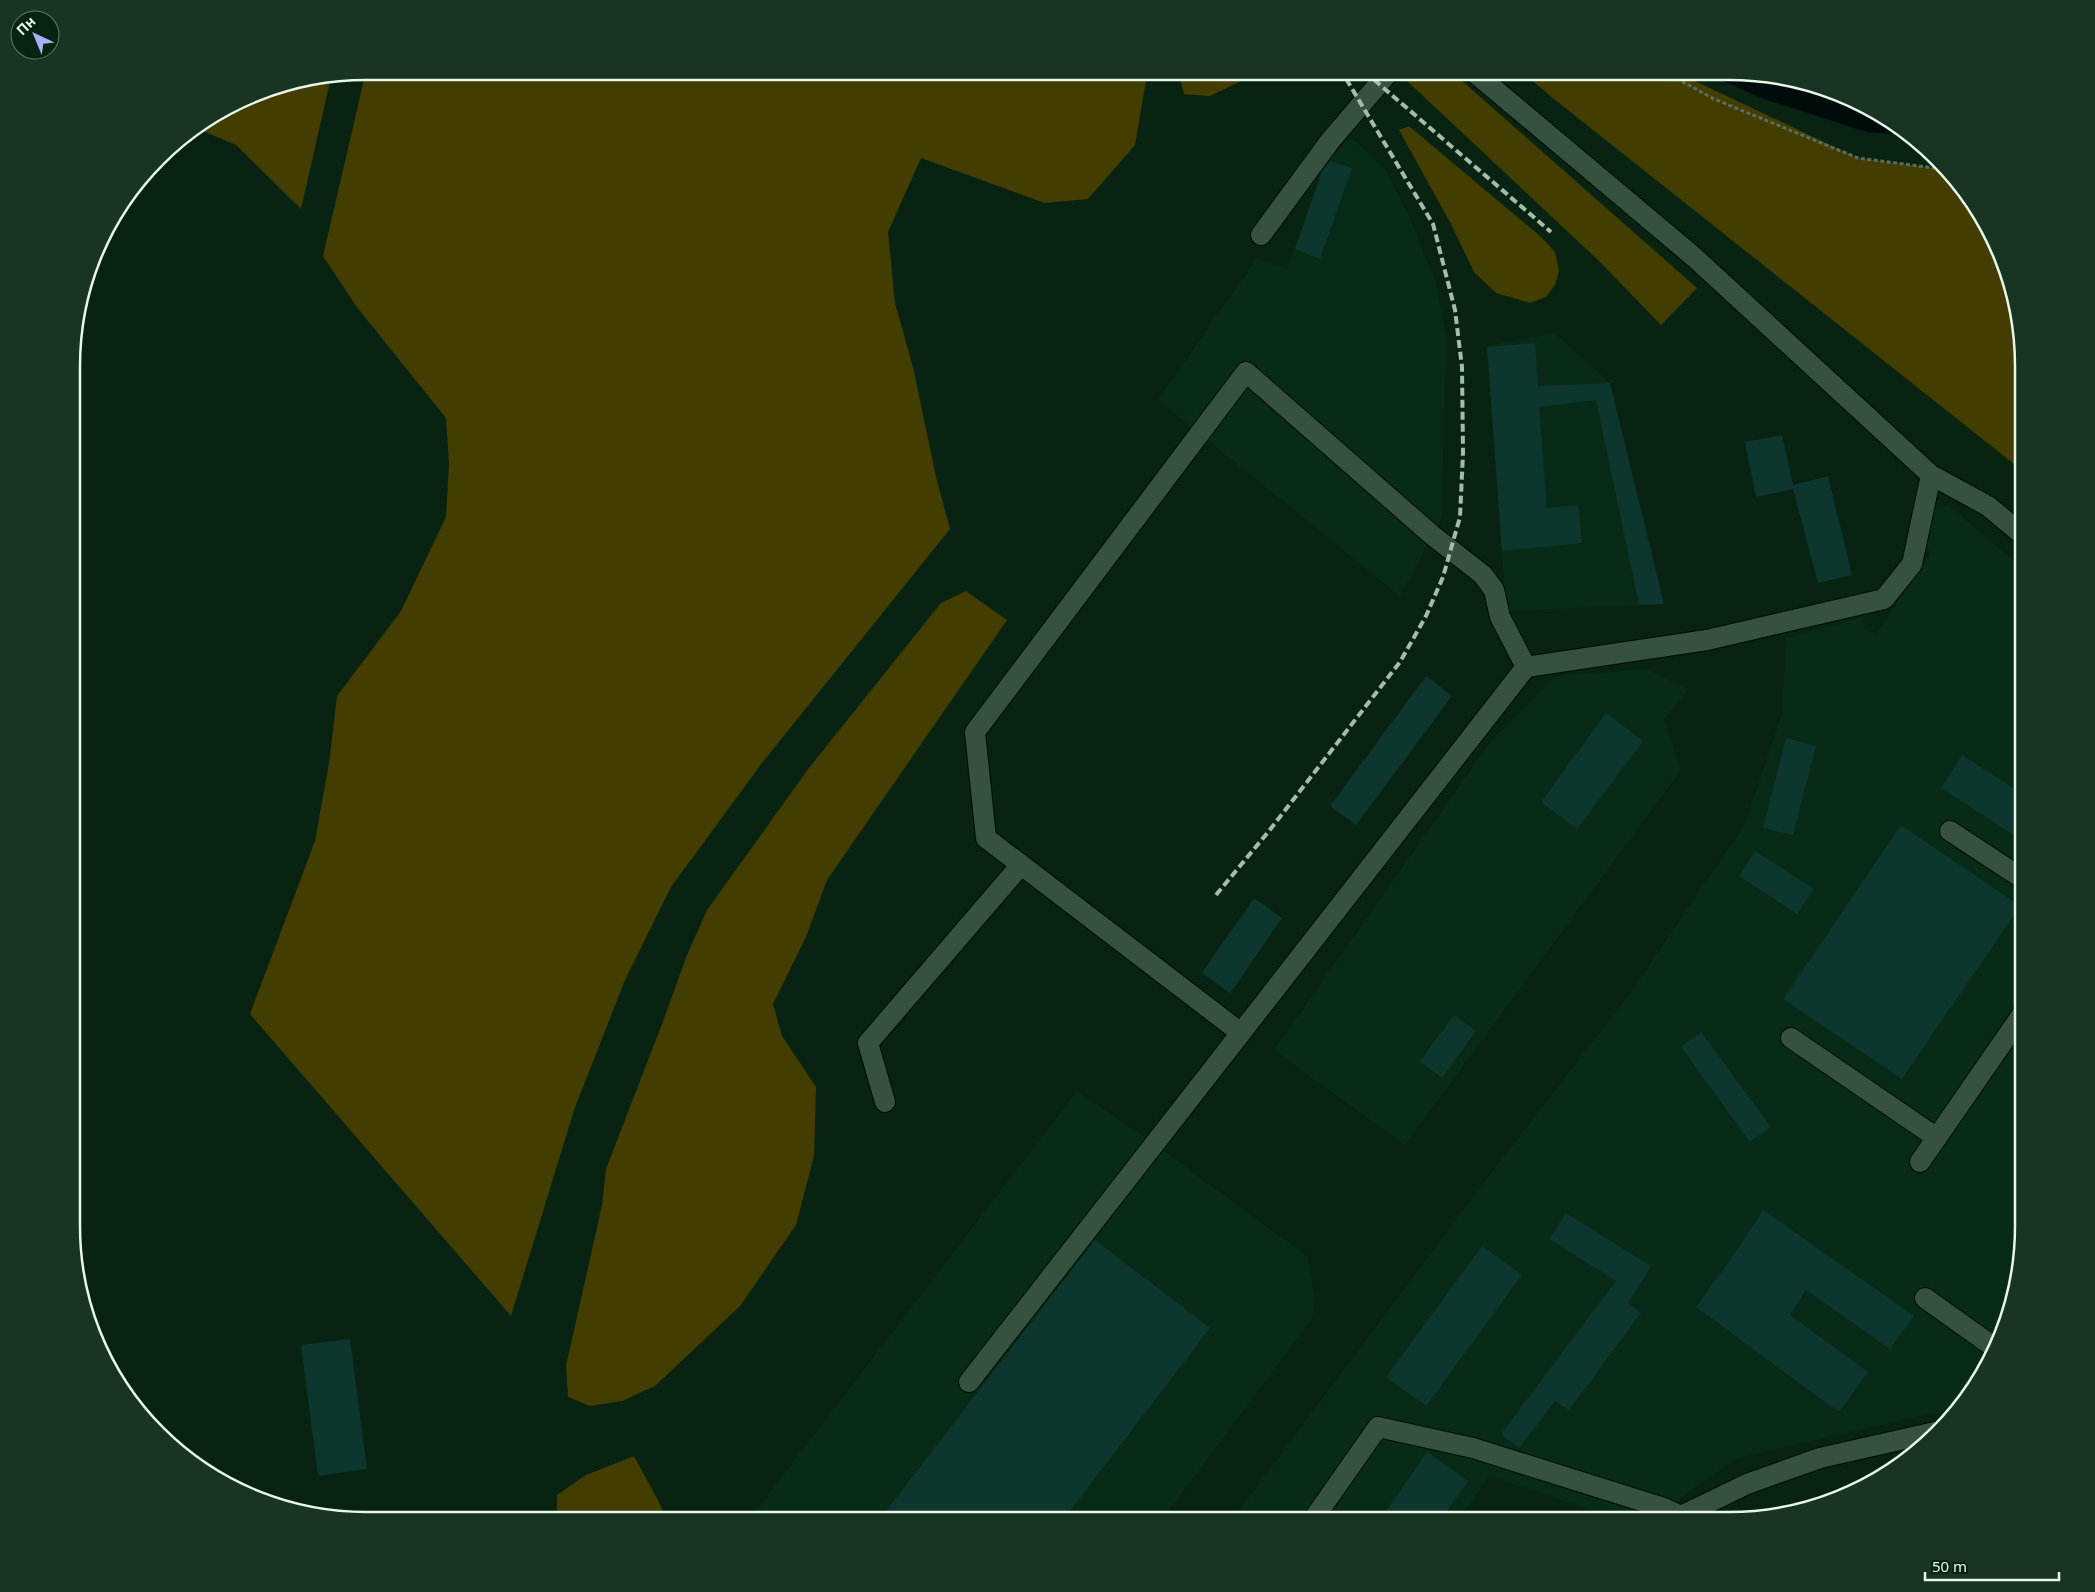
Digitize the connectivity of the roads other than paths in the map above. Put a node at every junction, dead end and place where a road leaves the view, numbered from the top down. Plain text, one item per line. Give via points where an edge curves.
1 (1382, 80) edge
2 (1484, 80) edge
3 (1261, 235) dead end
4 (1931, 475) junction
5 (2015, 528) edge
6 (1526, 667) junction
7 (1950, 831) dead end
8 (1020, 866) junction
9 (2015, 874) edge
10 (2015, 1025) edge
11 (1241, 1034) junction
12 (1791, 1038) dead end
13 (885, 1102) dead end
14 (1937, 1138) junction
15 (1920, 1162) dead end
16 (1925, 1298) dead end
17 (1989, 1344) edge
18 (969, 1382) dead end
19 (1924, 1434) edge
20 (1318, 1512) edge
21 (1672, 1512) edge
22 (1689, 1512) edge

1 - 3 street via 1330,142
2 - 4 street via 1694,257
4 - 5 street via 1988,506
4 - 6 street via 1912,564 1884,599 1707,640
6 - 8 street via 1500,617 1494,590 1483,575 1432,535 1246,372 975,732 986,838
6 - 11 street
7 - 9 street
8 - 11 street
8 - 13 street via 868,1043
10 - 14 street
11 - 18 street
12 - 14 street
14 - 15 street
16 - 17 street
19 - 22 street via 1820,1458 1747,1484
20 - 21 street via 1378,1426 1473,1448

